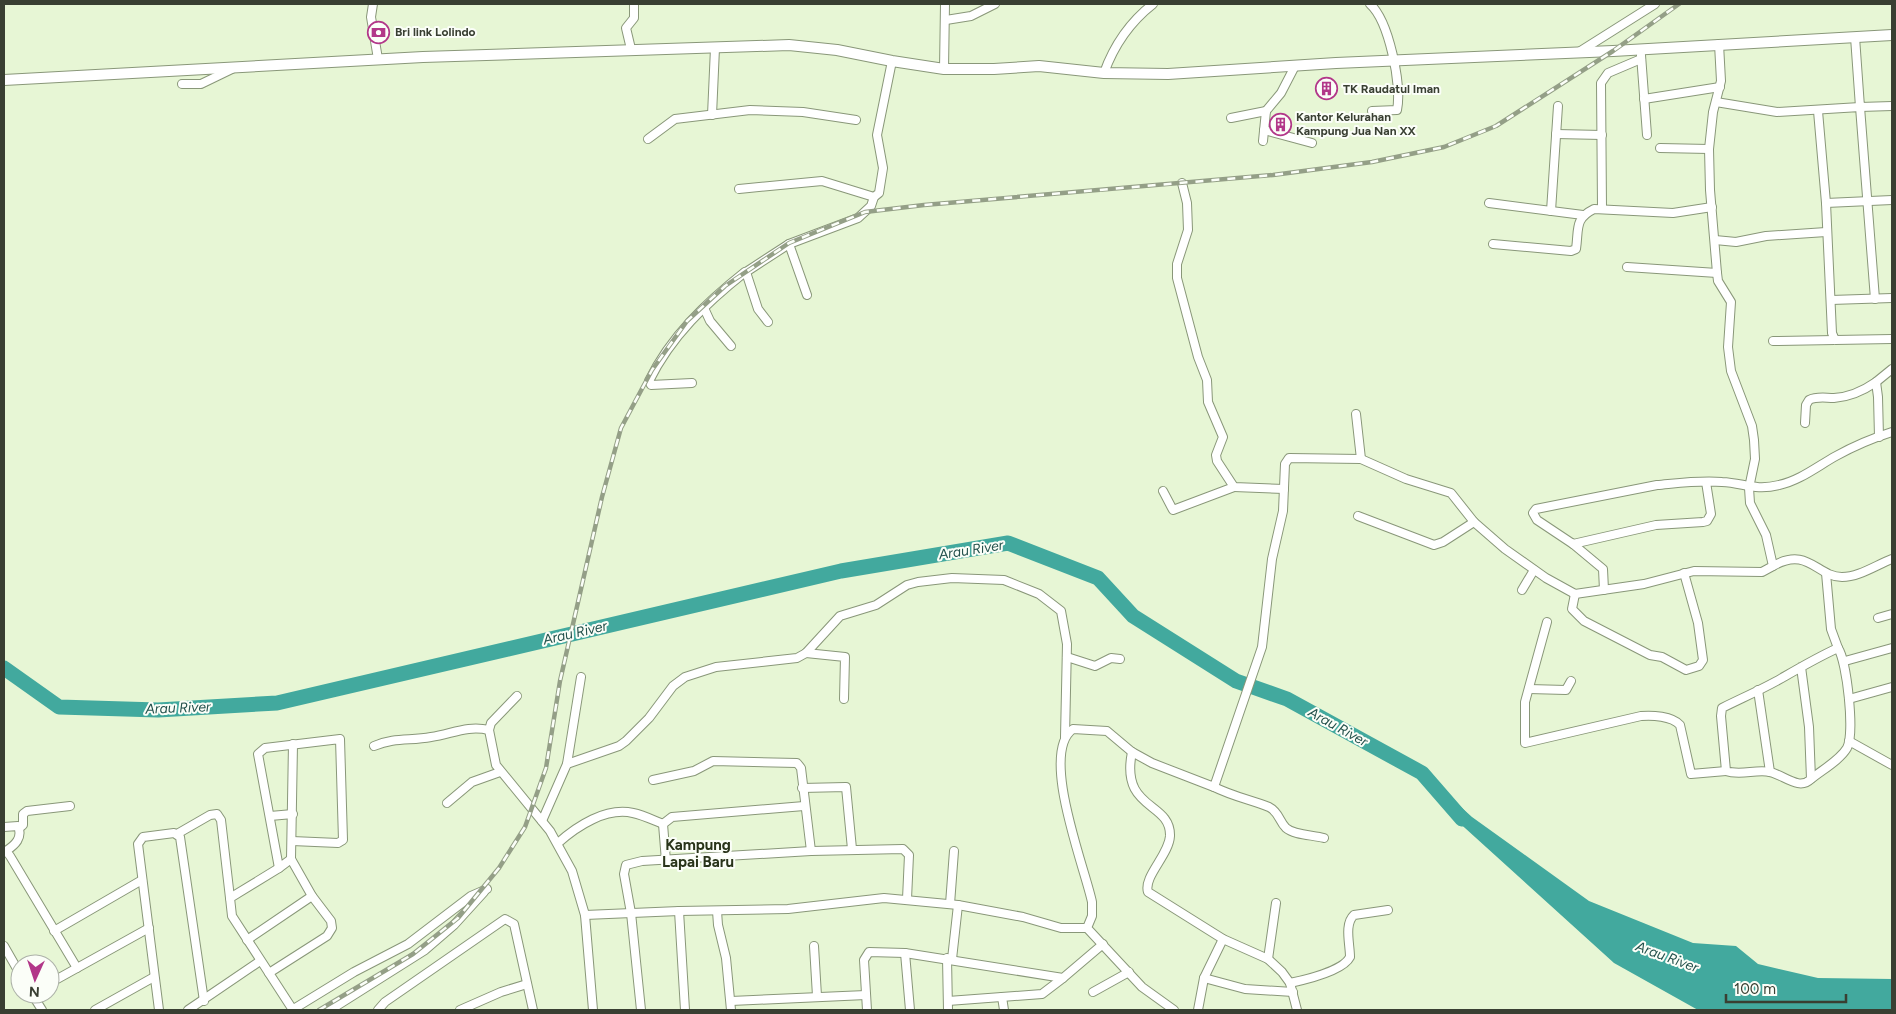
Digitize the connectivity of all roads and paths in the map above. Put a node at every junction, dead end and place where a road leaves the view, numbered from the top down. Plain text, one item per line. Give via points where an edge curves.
1 (373, 4) edge
2 (634, 4) edge
3 (945, 4) edge
4 (996, 4) edge
5 (1153, 4) edge
6 (1370, 4) edge
7 (1655, 4) edge
8 (946, 20) junction
9 (1892, 35) edge
10 (1855, 37) junction
11 (1719, 44) junction
12 (715, 48) junction
13 (1642, 48) junction
14 (631, 49) junction
15 (1579, 52) junction
16 (378, 59) junction
17 (1641, 59) junction
18 (892, 61) junction
19 (1392, 61) junction
20 (236, 66) junction
21 (1295, 66) junction
22 (944, 68) junction
23 (1104, 73) junction
24 (4, 80) edge
25 (182, 84) dead end
26 (1720, 86) junction
27 (1644, 99) junction
28 (1716, 102) junction
29 (1558, 106) dead end
30 (1892, 106) edge
31 (1860, 107) junction
32 (1266, 111) junction
33 (1372, 111) dead end
34 (1818, 111) junction
35 (712, 114) junction
36 (1231, 118) dead end
37 (856, 120) dead end
38 (1264, 130) junction
39 (1556, 134) junction
40 (1602, 135) junction
41 (1647, 135) dead end
42 (648, 139) dead end
43 (1264, 141) dead end
44 (1312, 143) dead end
45 (1660, 148) dead end
46 (1709, 149) junction
47 (1182, 183) dead end
48 (739, 189) dead end
49 (874, 197) junction
50 (1868, 200) junction
51 (1892, 200) edge
52 (1489, 203) dead end
53 (1826, 203) junction
54 (1712, 207) junction
55 (1602, 208) junction
56 (1551, 211) junction
57 (1583, 215) junction
58 (1826, 232) junction
59 (1715, 240) junction
60 (790, 244) junction
61 (1493, 244) dead end
62 (1627, 267) dead end
63 (745, 272) junction
64 (1717, 273) junction
65 (807, 295) dead end
66 (1892, 298) edge
67 (1875, 299) junction
68 (1831, 300) junction
69 (704, 308) junction
70 (768, 322) dead end
71 (1835, 340) junction
72 (1892, 340) edge
73 (1773, 341) dead end
74 (731, 346) dead end
75 (1892, 369) edge
76 (1876, 382) junction
77 (692, 384) dead end
78 (1356, 414) dead end
79 (1805, 423) dead end
80 (1892, 432) edge
81 (1879, 437) junction
82 (1361, 459) junction
83 (1706, 482) junction
84 (1234, 487) junction
85 (1749, 488) junction
86 (1284, 489) junction
87 (1162, 491) dead end
88 (1358, 516) dead end
89 (1474, 522) junction
90 (1573, 544) junction
91 (1892, 559) edge
92 (1774, 566) junction
93 (1534, 570) junction
94 (1684, 573) junction
95 (1826, 573) junction
96 (1522, 590) dead end
97 (1604, 590) junction
98 (1575, 594) junction
99 (1892, 614) edge
100 (1878, 618) dead end
101 (1547, 622) dead end
102 (1838, 648) junction
103 (1892, 648) edge
104 (806, 652) junction
105 (1067, 657) junction
106 (1120, 659) dead end
107 (1844, 661) junction
108 (1801, 667) junction
109 (581, 677) dead end
110 (1571, 681) dead end
111 (1892, 687) edge
112 (1529, 689) junction
113 (1758, 690) junction
114 (517, 696) dead end
115 (844, 699) dead end
116 (1849, 699) junction
117 (489, 730) junction
118 (1066, 737) junction
119 (1849, 741) junction
120 (293, 744) junction
121 (374, 746) dead end
122 (1132, 752) junction
123 (567, 764) junction
124 (1892, 765) edge
125 (1726, 771) junction
126 (500, 772) junction
127 (1770, 772) junction
128 (1811, 779) junction
129 (653, 780) dead end
130 (1214, 787) junction
131 (802, 788) junction
132 (448, 803) dead end
133 (70, 806) dead end
134 (804, 806) junction
135 (293, 814) junction
136 (270, 816) junction
137 (542, 821) junction
138 (663, 824) junction
139 (4, 827) edge
140 (20, 828) junction
141 (177, 834) junction
142 (1324, 838) dead end
143 (292, 841) junction
144 (558, 843) junction
145 (852, 849) junction
146 (811, 851) junction
147 (954, 851) dead end
148 (5, 852) edge
149 (291, 859) junction
150 (666, 861) junction
151 (279, 868) junction
152 (142, 880) junction
153 (312, 896) junction
154 (230, 898) junction
155 (907, 899) junction
156 (950, 904) junction
157 (1276, 904) dead end
158 (958, 905) junction
159 (1388, 910) dead end
160 (679, 911) junction
161 (718, 911) junction
162 (631, 913) junction
163 (585, 915) junction
164 (149, 928) junction
165 (1088, 928) junction
166 (54, 931) junction
167 (1223, 939) junction
168 (247, 940) junction
169 (1103, 944) junction
170 (814, 946) dead end
171 (906, 952) junction
172 (950, 959) junction
173 (1268, 959) junction
174 (260, 961) junction
175 (77, 968) junction
176 (1129, 972) junction
177 (268, 973) junction
178 (60, 977) edge
179 (154, 977) junction
180 (1063, 978) junction
181 (1204, 978) junction
182 (527, 984) junction
183 (1290, 984) junction
184 (1093, 992) dead end
185 (1293, 992) junction
186 (866, 995) junction
187 (817, 996) junction
188 (1002, 997) junction
189 (204, 1001) junction
190 (731, 1001) junction
191 (948, 1001) junction
192 (95, 1010) edge
193 (159, 1010) edge
194 (188, 1010) edge
195 (292, 1010) edge
196 (330, 1010) edge
197 (378, 1010) edge
198 (460, 1010) edge
199 (533, 1010) edge
200 (592, 1010) edge
201 (641, 1010) edge
202 (685, 1010) edge
203 (731, 1010) edge
204 (867, 1010) edge
205 (910, 1010) edge
206 (948, 1010) edge
207 (1004, 1010) edge
208 (1174, 1010) edge
209 (1198, 1010) edge
210 (1297, 1010) edge

1 - 16 street via 371,17
2 - 14 street via 634,18 626,28
3 - 8 street
4 - 8 street via 971,16
5 - 23 street via 1132,22
6 - 19 street via 1383,24
7 - 15 street
8 - 22 street
9 - 10 street
10 - 11 street
10 - 31 street
11 - 13 street
11 - 26 street
12 - 14 street
12 - 18 street via 790,44
12 - 35 street
13 - 15 street
13 - 17 street
14 - 16 street
15 - 19 street
16 - 20 street
17 - 27 street
17 - 40 street via 1603,78 1599,89
18 - 22 street
18 - 49 street via 877,135 883,168 882,185
19 - 21 street
19 - 33 street via 1398,82 1397,110
20 - 24 street
20 - 25 street via 202,84
21 - 23 street via 1168,74
21 - 32 street via 1281,93
22 - 23 street via 1039,66
26 - 27 street
26 - 28 street
27 - 41 street
28 - 34 street via 1769,111
28 - 46 street
29 - 39 street
30 - 31 street
31 - 34 street
31 - 50 street
32 - 36 street
32 - 38 street
34 - 53 street
35 - 37 street via 776,111
35 - 42 street via 675,119
38 - 43 street
38 - 44 street
39 - 40 street
39 - 56 street
40 - 55 street
45 - 46 street
46 - 54 street
47 - 84 street via 1188,230 1176,278 1207,380 1208,402 1223,437 1217,461
48 - 49 street via 822,181
49 - 60 street via 871,206 858,218
50 - 51 street
50 - 53 street
50 - 67 street
52 - 56 street
53 - 58 street
54 - 55 street via 1673,212
54 - 59 street
55 - 57 street
56 - 57 street
57 - 61 street via 1579,220 1576,249 1571,251
58 - 59 street via 1766,236 1736,242
58 - 68 street
59 - 64 street
60 - 63 street
60 - 65 street
62 - 64 street
63 - 69 street
63 - 70 street via 758,309
64 - 85 street via 1718,281 1731,302 1728,347 1731,371 1754,440 1754,466
66 - 67 street
67 - 68 street
68 - 71 street
69 - 74 street via 710,321
69 - 77 street via 689,321 649,381 651,385
71 - 72 street
71 - 73 street
75 - 76 street
76 - 79 street via 1844,397 1809,400
76 - 81 street
78 - 82 street
80 - 81 street
81 - 85 street via 1859,444 1790,482
82 - 86 street via 1289,458 1286,460
82 - 89 street via 1406,479 1451,493
83 - 85 street
83 - 90 street via 1711,510 1707,521 1656,525
83 - 90 street via 1647,486 1534,511 1537,520
84 - 86 street
84 - 87 street via 1173,510
85 - 92 street via 1751,510 1766,535
86 - 130 street via 1262,647
88 - 89 street via 1434,545
89 - 93 street
90 - 97 street via 1603,569
91 - 95 street via 1847,577
92 - 94 street via 1762,572
92 - 95 street via 1801,560 1820,567
93 - 96 street
93 - 98 street
94 - 97 street
94 - 98 street via 1698,623 1703,660 1698,666 1686,670 1584,621 1572,609
95 - 102 street via 1831,629
97 - 98 street
99 - 100 street
101 - 112 street
102 - 107 street
102 - 108 street
103 - 107 street
104 - 105 street via 840,616 876,606 911,583 940,578 988,578 1019,584 1061,611
104 - 115 street via 845,657
104 - 123 street via 784,661 716,667 685,677 673,686 649,718 626,741
105 - 106 street via 1096,666 1110,658
105 - 118 street
107 - 116 street
108 - 113 street
108 - 128 street via 1809,727
109 - 123 street
110 - 112 street via 1566,690
111 - 116 street
112 - 125 street via 1524,714 1525,743 1651,716 1674,720 1680,725 1691,774
113 - 125 street via 1722,708
113 - 127 street
114 - 117 street via 498,713
116 - 119 street
117 - 121 street via 467,728 431,738 396,739
117 - 126 street
118 - 122 street via 1078,728 1107,731
118 - 165 street via 1061,750 1061,776 1092,902
119 - 124 street
119 - 128 street via 1844,753
120 - 135 street
120 - 136 street via 265,748 258,754
120 - 143 street via 338,738 342,742 343,840 338,843
122 - 130 street via 1174,773
122 - 167 street via 1129,769 1133,789 1160,814 1170,834 1169,846 1147,882 1148,892
123 - 137 street
125 - 127 street
126 - 132 street via 472,782
126 - 137 street
127 - 128 street via 1796,783
129 - 131 street via 686,774 705,767 713,760 797,762
130 - 142 street via 1270,808 1290,830
131 - 134 street
131 - 145 street via 846,787
133 - 140 street via 27,811 23,814
134 - 138 street via 672,817
134 - 146 street
135 - 136 street
135 - 143 street
136 - 151 street
137 - 144 street
138 - 144 street via 634,813 611,813 578,828
138 - 150 street
139 - 140 street
140 - 148 street via 18,840
141 - 152 street via 139,840
141 - 154 street via 217,814
141 - 189 street via 182,846
143 - 149 street
144 - 163 street via 572,871
145 - 146 street
145 - 155 street via 906,850 909,855
146 - 150 street
147 - 156 street
148 - 166 street
149 - 151 street
149 - 153 street
150 - 162 street via 626,865 624,874
151 - 154 street
152 - 164 street
152 - 166 street
153 - 168 street
153 - 177 street via 331,921 331,932
154 - 168 street via 232,916
155 - 156 street
155 - 161 street
156 - 158 street
157 - 173 street
158 - 165 street via 1060,928
158 - 172 street
159 - 183 street via 1354,915 1350,919 1348,961
160 - 161 street
160 - 162 street
160 - 202 street
161 - 190 street
162 - 163 street
162 - 201 street
163 - 200 street
164 - 175 street
164 - 179 street
165 - 169 street
166 - 175 street
167 - 173 street
167 - 181 street
168 - 174 street
169 - 176 street
169 - 180 street
170 - 187 street
171 - 172 street
171 - 186 street via 866,954
171 - 205 street
172 - 180 street
172 - 191 street
173 - 183 street
174 - 177 street
174 - 189 street
175 - 178 street
176 - 184 street
176 - 208 street via 1151,996
177 - 195 street
179 - 192 street
179 - 193 street
180 - 188 street via 1042,994
181 - 185 street via 1245,989
181 - 209 street
182 - 197 street via 514,924 505,919
182 - 198 street
182 - 199 street
183 - 185 street
185 - 210 street
186 - 187 street
186 - 204 street
187 - 190 street
188 - 191 street
188 - 207 street
189 - 194 street
190 - 203 street
191 - 206 street
195 - 196 street via 415,940 471,896 487,889 454,925 425,950

